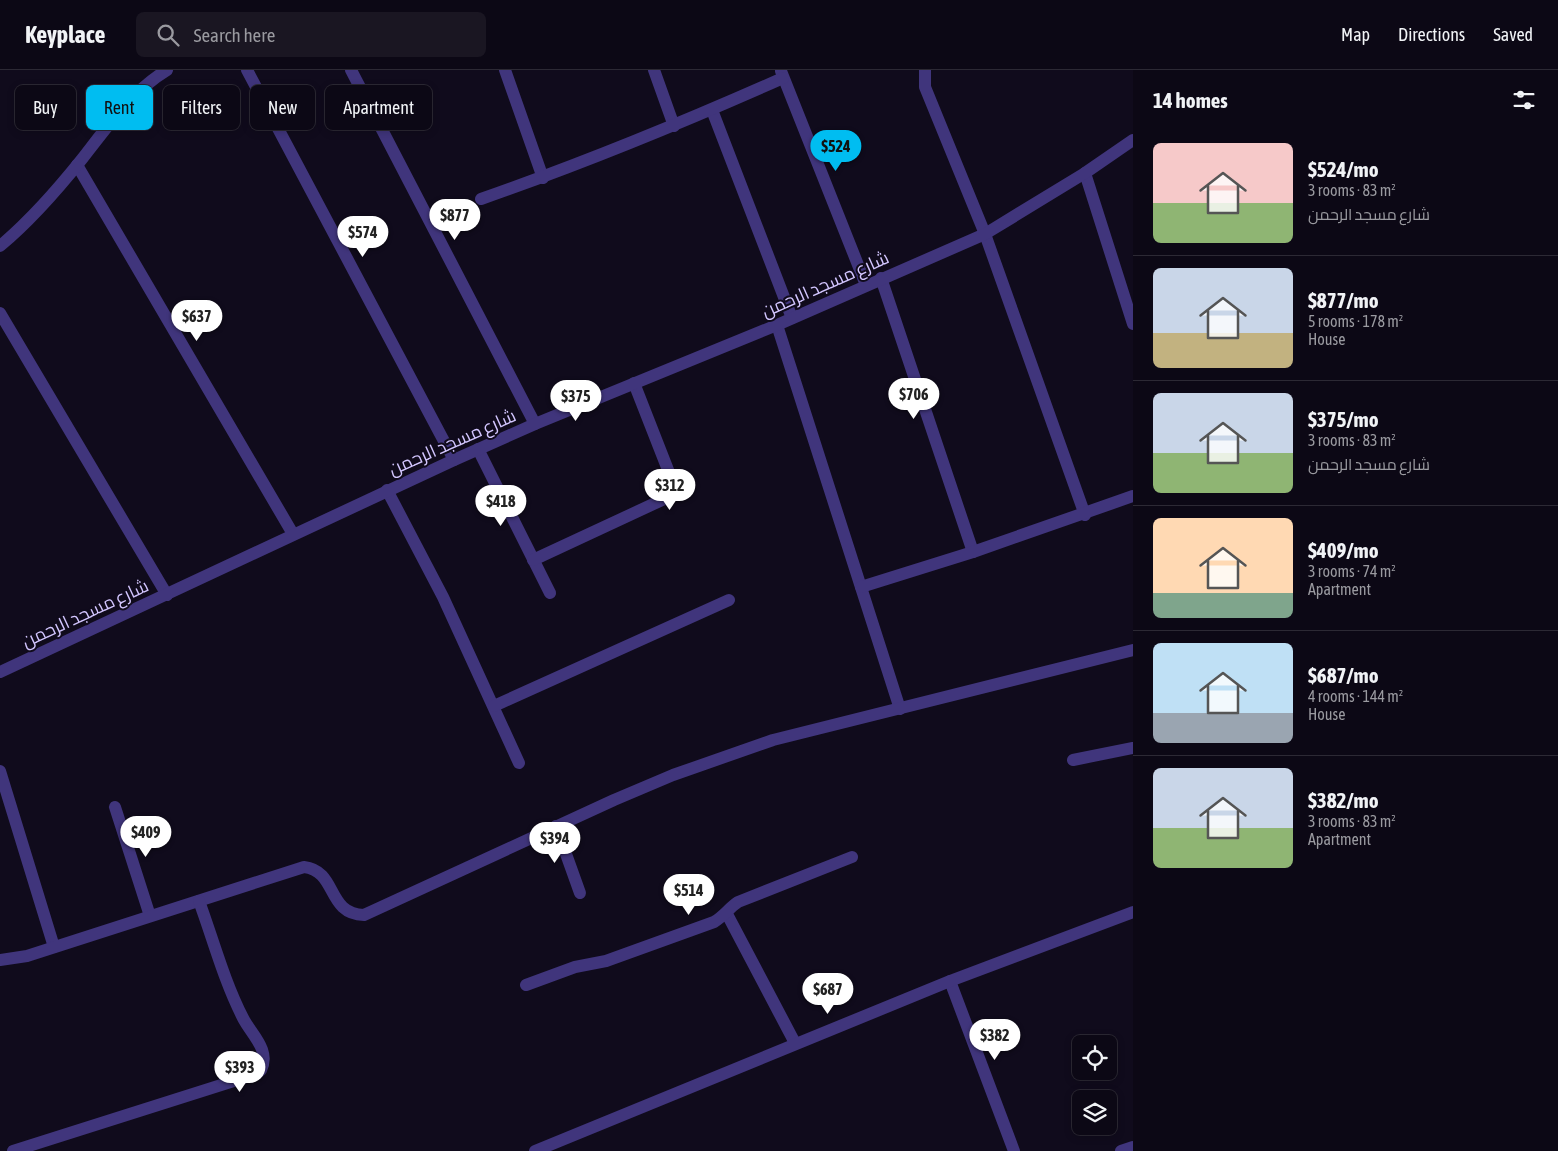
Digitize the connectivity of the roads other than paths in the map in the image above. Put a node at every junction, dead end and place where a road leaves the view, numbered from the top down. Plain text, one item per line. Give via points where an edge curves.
1 (167, 70) edge
2 (247, 70) edge
3 (351, 70) edge
4 (505, 70) edge
5 (654, 70) edge
6 (924, 70) edge
7 (782, 74) edge
8 (712, 110) junction
9 (674, 126) junction
10 (1133, 140) edge
11 (77, 165) junction
12 (1085, 174) junction
13 (543, 178) junction
14 (481, 199) dead end
15 (985, 234) junction
16 (0, 246) edge
17 (881, 278) junction
18 (866, 285) junction
19 (0, 313) edge
20 (792, 318) junction
21 (1133, 324) edge
22 (777, 325) junction
23 (634, 383) junction
24 (534, 424) junction
25 (478, 449) junction
26 (454, 460) junction
27 (387, 490) junction
28 (1133, 496) edge
29 (1085, 515) junction
30 (293, 534) junction
31 (973, 552) junction
32 (533, 560) junction
33 (861, 586) junction
34 (550, 593) dead end
35 (166, 595) junction
36 (729, 600) dead end
37 (1133, 650) edge
38 (0, 672) edge
39 (494, 706) junction
40 (900, 708) junction
41 (1133, 748) edge
42 (1073, 760) dead end
43 (519, 763) dead end
44 (0, 771) edge
45 (115, 807) dead end
46 (556, 826) junction
47 (852, 857) dead end
48 (580, 893) dead end
49 (199, 901) junction
50 (1133, 912) edge
51 (727, 914) junction
52 (150, 916) junction
53 (54, 947) junction
54 (0, 960) edge
55 (950, 981) junction
56 (526, 985) dead end
57 (796, 1043) junction
58 (1133, 1147) edge
59 (13, 1151) edge
60 (535, 1151) edge
61 (1013, 1151) edge
62 (1121, 1151) edge

1 - 11 street via 130,100
2 - 26 street
3 - 24 street
4 - 13 street
5 - 9 street
6 - 15 street via 925,87
7 - 8 street
7 - 18 street
8 - 9 street
8 - 20 street
9 - 13 street
10 - 12 street, شارع مسجد الرحمن
11 - 16 street
11 - 30 street
12 - 15 street, شارع مسجد الرحمن
12 - 21 street
13 - 14 street
15 - 17 street, شارع مسجد الرحمن
15 - 29 street
17 - 18 street, شارع مسجد الرحمن
17 - 31 street
18 - 20 street, شارع مسجد الرحمن
19 - 35 street
20 - 22 street, شارع مسجد الرحمن
22 - 23 street, شارع مسجد الرحمن
22 - 33 street
23 - 24 street, شارع مسجد الرحمن
23 - 32 street via 670,475 673,485 669,494
24 - 25 street, شارع مسجد الرحمن
25 - 26 street, شارع مسجد الرحمن
25 - 32 street
26 - 27 street, شارع مسجد الرحمن
27 - 30 street, شارع مسجد الرحمن
27 - 39 street via 443,597
28 - 29 street
29 - 31 street
30 - 35 street, شارع مسجد الرحمن
31 - 33 street
32 - 34 street
33 - 40 street
35 - 38 street, شارع مسجد الرحمن
36 - 39 street
37 - 40 street
39 - 43 street
40 - 46 street via 774,740 720,758 665,778
41 - 42 street
44 - 53 street
45 - 52 street
46 - 48 street
46 - 49 street via 364,915 345,910 320,872 304,867
47 - 51 street via 738,902 730,907
49 - 52 street
49 - 59 street via 238,1007 260,1044 264,1057 261,1070
50 - 55 street
51 - 56 street via 714,922 606,961 576,967
51 - 57 street
52 - 53 street
53 - 54 street
55 - 57 street
55 - 61 street
57 - 60 street
58 - 62 street

